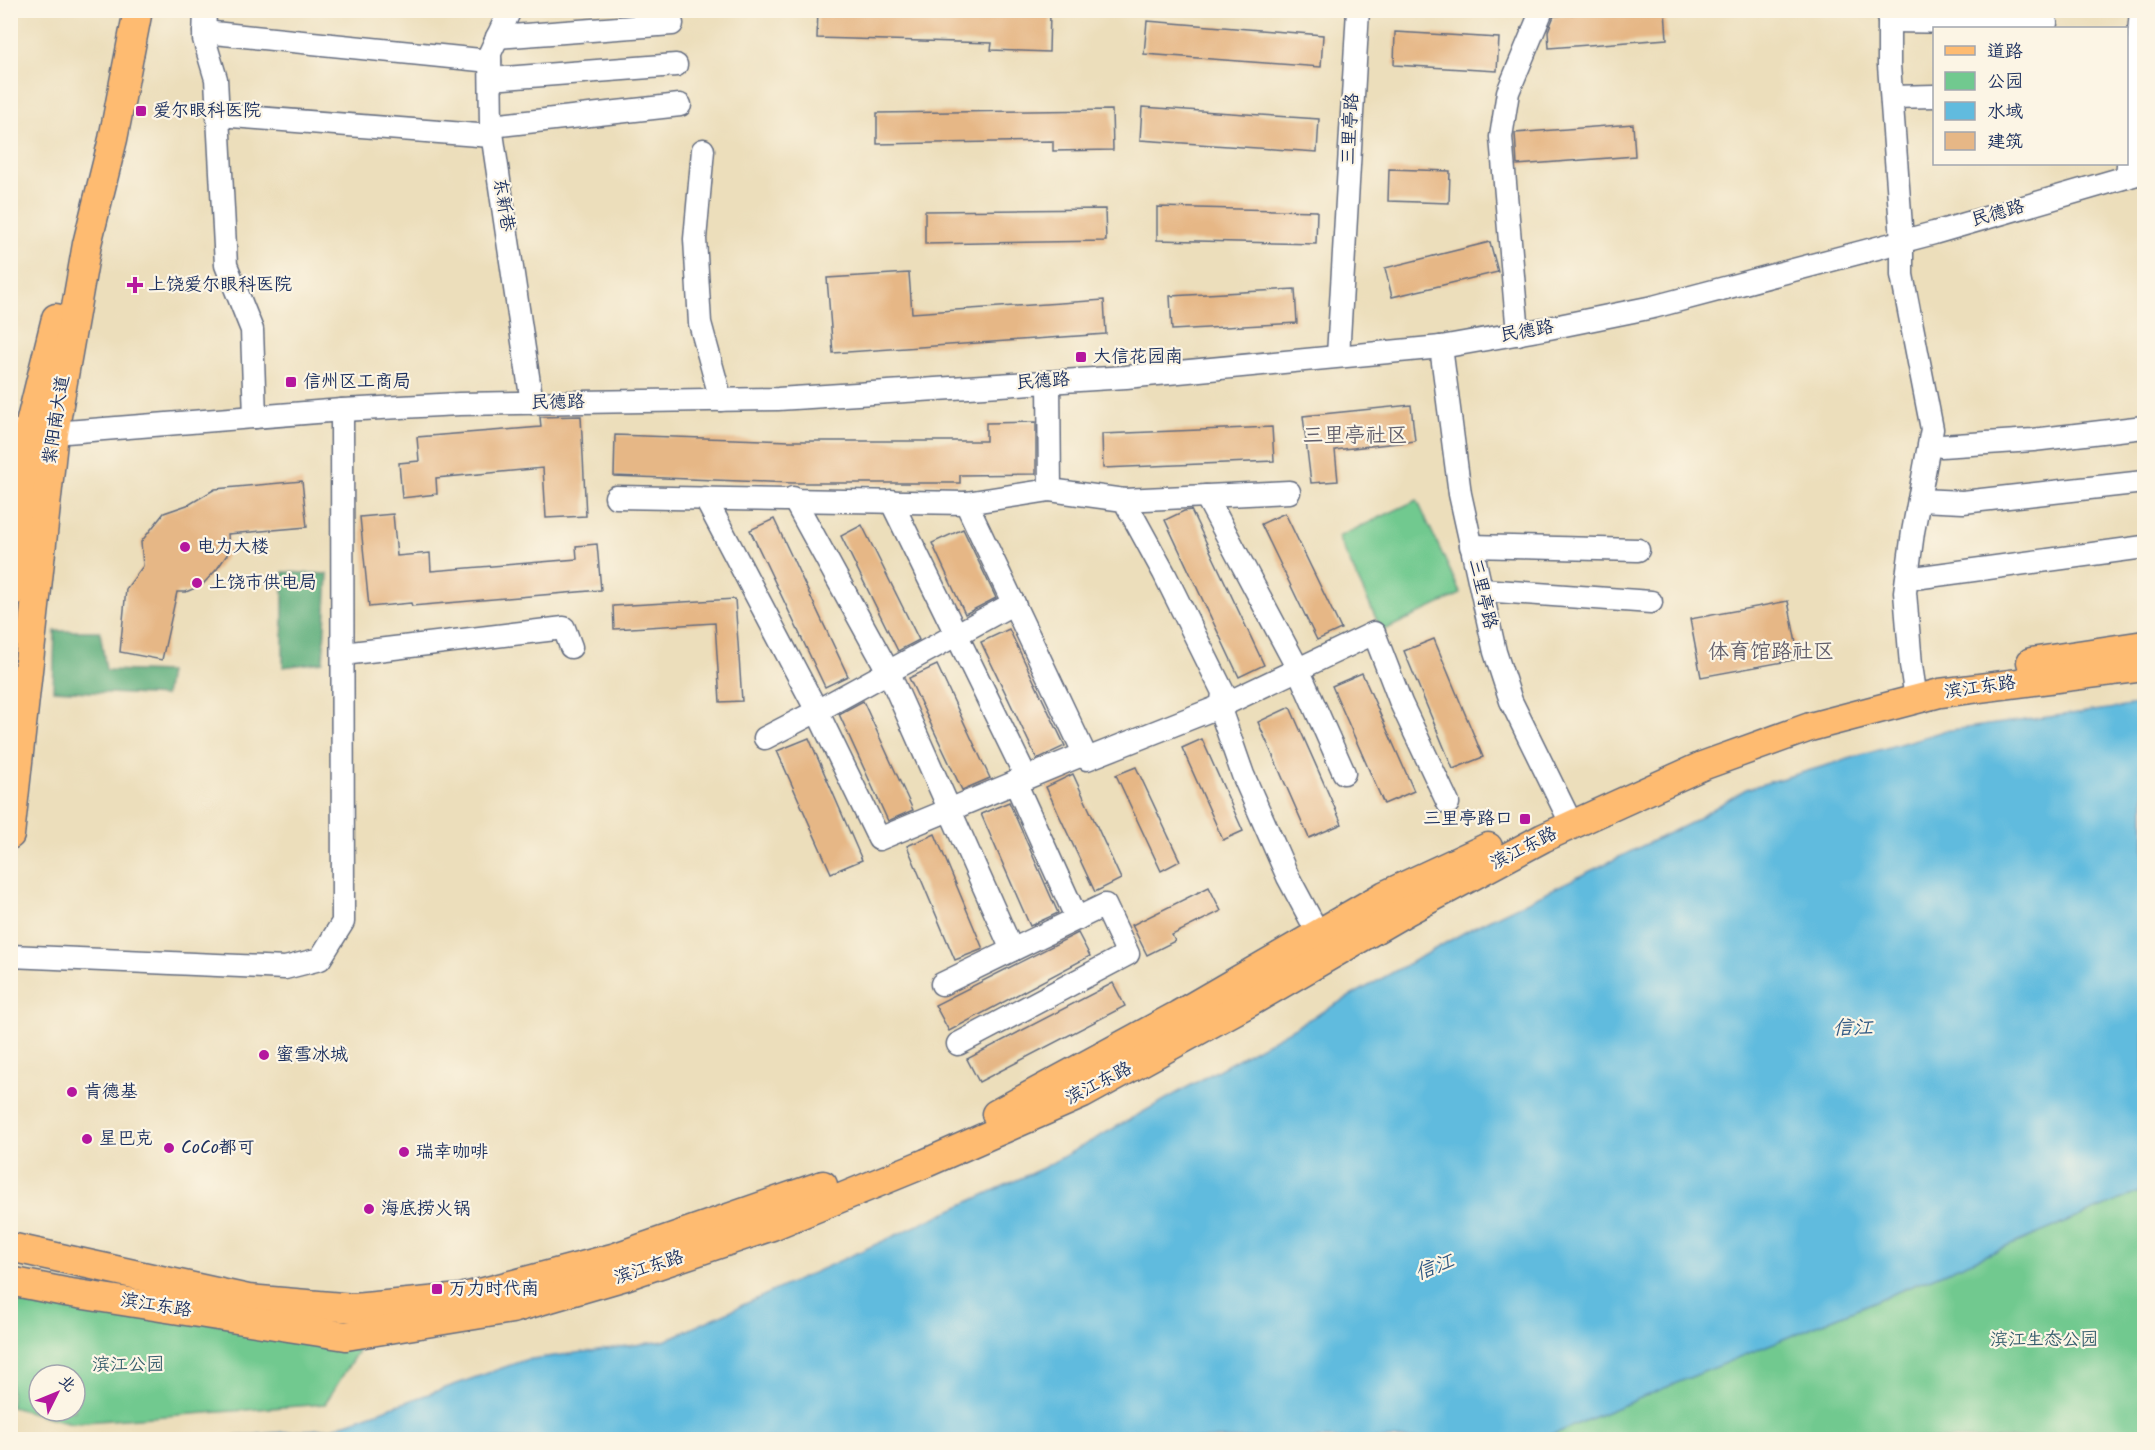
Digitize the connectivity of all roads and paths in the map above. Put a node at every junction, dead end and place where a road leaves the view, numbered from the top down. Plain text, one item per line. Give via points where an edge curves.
1 (125, 10) edge
2 (138, 10) edge
3 (510, 10) edge
4 (1358, 10) edge
5 (1542, 10) edge
6 (2141, 10) edge
7 (1889, 16) edge
8 (205, 21) edge
9 (2046, 23) dead end
10 (672, 24) dead end
11 (497, 37) junction
12 (676, 65) dead end
13 (491, 70) junction
14 (1933, 96) edge
15 (1892, 97) junction
16 (680, 105) dead end
17 (219, 115) junction
18 (491, 131) junction
19 (703, 150) dead end
20 (2136, 174) edge
21 (1902, 240) junction
22 (1518, 334) junction
23 (1441, 347) junction
24 (1338, 356) junction
25 (1049, 382) junction
26 (722, 400) junction
27 (532, 403) junction
28 (342, 410) junction
29 (255, 417) junction
30 (2145, 427) edge
31 (31, 432) edge
32 (1929, 444) junction
33 (2145, 482) edge
34 (1050, 490) junction
35 (1289, 492) dead end
36 (1206, 496) junction
37 (616, 497) dead end
38 (705, 498) junction
39 (793, 498) junction
40 (1124, 500) junction
41 (1919, 500) junction
42 (891, 501) junction
43 (966, 502) junction
44 (1471, 546) junction
45 (2145, 548) edge
46 (1638, 550) dead end
47 (1907, 579) junction
48 (1482, 590) junction
49 (10, 594) edge
50 (1651, 602) dead end
51 (1014, 603) junction
52 (956, 634) junction
53 (2145, 645) edge
54 (571, 646) dead end
55 (343, 654) junction
56 (2145, 667) edge
57 (1298, 669) junction
58 (888, 671) junction
59 (1915, 692) junction
60 (1221, 706) junction
61 (817, 711) junction
62 (765, 738) dead end
63 (1084, 753) junction
64 (1344, 773) dead end
65 (1021, 780) junction
66 (1448, 803) dead end
67 (950, 809) junction
68 (1569, 818) junction
69 (10, 835) edge
70 (1077, 919) junction
71 (1318, 933) junction
72 (1012, 950) junction
73 (10, 956) edge
74 (942, 984) dead end
75 (958, 1044) dead end
76 (10, 1247) edge
77 (10, 1281) edge

1 - 31 main road, 紫阳南大道
2 - 31 main road, 紫阳南大道 via 113,139 87,244
3 - 11 street, 东新巷
4 - 24 street, 三里亭路
5 - 22 street via 1508,92 1501,137
6 - 20 street
7 - 9 street
7 - 15 street
8 - 13 street
8 - 17 street via 204,39 216,80
10 - 11 street
11 - 13 street, 东新巷 via 490,53
12 - 13 street
13 - 18 street, 东新巷
14 - 15 street
15 - 21 street
16 - 18 street
17 - 18 street
17 - 29 street via 225,265 252,330
18 - 27 street, 东新巷
19 - 26 street via 695,239 700,323
20 - 21 street, 民德路
21 - 22 street, 民德路 via 1653,307
21 - 32 street via 1902,275 1932,429
22 - 23 street, 民德路
23 - 24 street, 民德路
23 - 44 street, 三里亭路 via 1460,494
24 - 25 street, 民德路
25 - 26 street, 民德路
25 - 34 street
26 - 27 street, 民德路
27 - 28 street, 民德路
28 - 29 street, 民德路
28 - 55 street
29 - 31 street, 民德路
30 - 32 street via 2033,440
31 - 49 main road, 紫阳南大道
31 - 69 main road, 紫阳南大道
32 - 41 street
33 - 41 street via 1963,502
34 - 40 street
34 - 43 street
35 - 36 street
36 - 40 street
36 - 57 street
37 - 38 street
38 - 39 street
38 - 61 street
39 - 42 street
39 - 58 street
40 - 60 street via 1222,692
41 - 47 street
42 - 43 street
42 - 52 street
43 - 51 street
44 - 46 street
44 - 48 street, 三里亭路
45 - 47 street
47 - 59 street
48 - 50 street
48 - 68 street, 三里亭路 via 1495,652 1511,701
51 - 52 street
51 - 63 street
52 - 58 street
52 - 65 street
53 - 59 main road, 滨江东路 via 1982,669
54 - 55 street via 564,628
55 - 73 street via 343,922 320,959 285,968
56 - 59 main road, 滨江东路 via 1941,693
57 - 60 street
57 - 64 street
57 - 66 street via 1374,633 1401,703
58 - 61 street
58 - 67 street
59 - 68 main road, 滨江东路 via 1805,710 1697,748
60 - 63 street via 1087,759
60 - 71 street via 1244,775 1288,877
61 - 62 street
61 - 67 street via 879,839
63 - 65 street
65 - 67 street
65 - 70 street
67 - 72 street
68 - 71 main road, 滨江东路 via 1385,895
68 - 77 main road, 滨江东路 via 1543,838 1083,1094 772,1226 626,1276 512,1309 346,1336
70 - 72 street
70 - 75 street via 1105,905 1128,954
71 - 76 main road, 滨江东路 via 1178,1015 995,1114 813,1189 616,1257 461,1298 354,1308 248,1299
72 - 74 street

